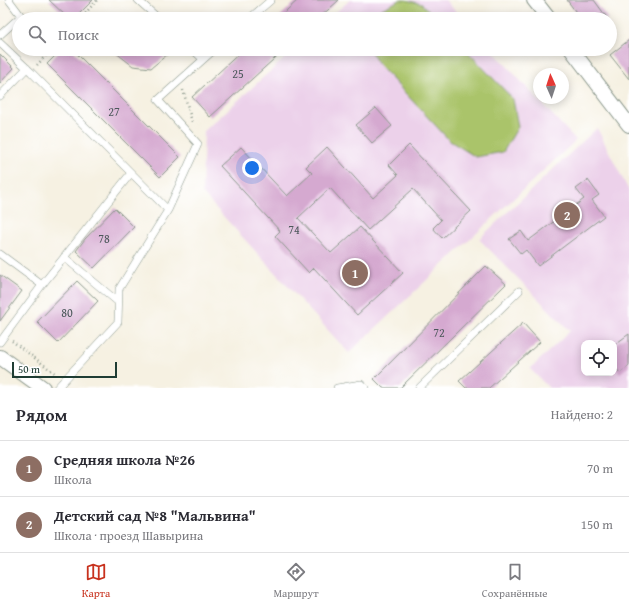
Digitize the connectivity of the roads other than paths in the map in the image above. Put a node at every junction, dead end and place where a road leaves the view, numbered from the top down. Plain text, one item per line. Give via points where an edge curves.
1 (10, 0) edge
2 (138, 0) edge
3 (271, 0) edge
4 (534, 0) edge
5 (18, 12) edge
6 (151, 12) edge
7 (257, 12) edge
8 (543, 12) edge
9 (12, 24) edge
10 (0, 35) edge
11 (0, 43) edge
12 (12, 54) edge
13 (14, 56) edge
14 (200, 56) edge
15 (207, 56) edge
16 (577, 56) edge
17 (204, 59) junction
18 (29, 70) junction
19 (0, 96) edge
20 (628, 122) edge
21 (131, 173) junction
22 (168, 210) junction
23 (0, 254) edge
24 (64, 257) junction
25 (42, 285) junction
26 (519, 291) dead end
27 (118, 302) junction
28 (2, 339) edge
29 (0, 357) edge
30 (42, 388) edge
31 (57, 388) edge
32 (337, 388) edge
33 (365, 388) edge
34 (419, 388) edge

1 - 5 lane
2 - 6 lane
3 - 7 lane
4 - 8 street
9 - 10 lane
11 - 12 lane
13 - 18 lane
14 - 17 lane
15 - 17 lane
16 - 20 street
17 - 22 lane via 158,100 198,144
18 - 19 lane
18 - 21 lane
21 - 22 lane
21 - 24 lane
22 - 27 lane via 119,289
23 - 25 lane
24 - 25 lane
24 - 27 lane
25 - 28 lane
26 - 34 lane
27 - 31 lane via 118,322
29 - 30 street
32 - 33 lane via 361,384

